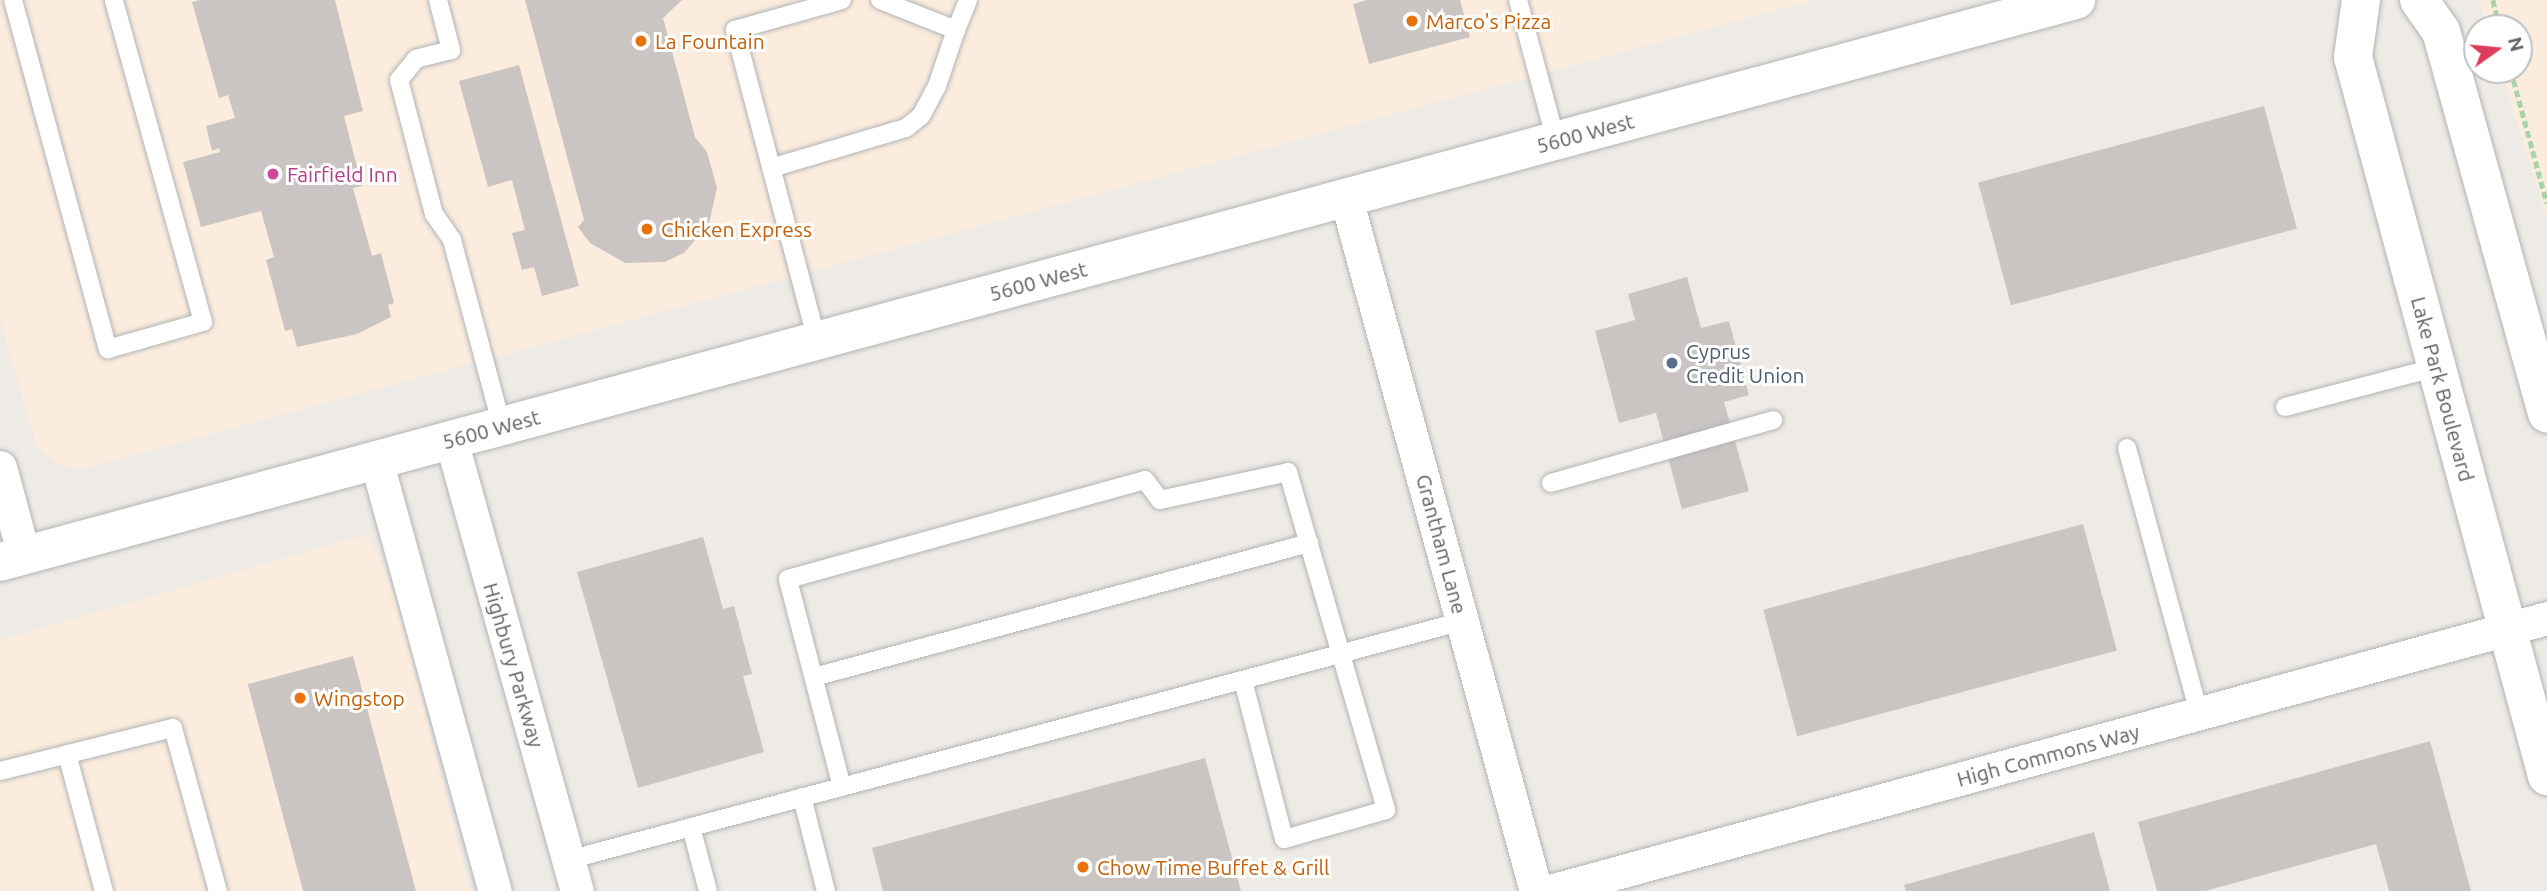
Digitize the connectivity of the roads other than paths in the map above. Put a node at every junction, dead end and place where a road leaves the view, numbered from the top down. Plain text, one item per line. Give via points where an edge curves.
1 (13, 0) edge
2 (114, 0) edge
3 (438, 0) edge
4 (842, 0) edge
5 (880, 0) edge
6 (968, 0) edge
7 (1518, 0) edge
8 (2076, 0) edge
9 (2361, 0) edge
10 (2419, 0) edge
11 (956, 30) junction
12 (1556, 141) junction
13 (771, 168) junction
14 (1346, 198) junction
15 (817, 341) junction
16 (2438, 366) junction
17 (2285, 407) dead end
18 (2547, 414) edge
19 (1773, 420) dead end
20 (502, 426) junction
21 (451, 440) junction
22 (2127, 448) dead end
23 (376, 460) junction
24 (0, 467) edge
25 (1550, 483) dead end
26 (1309, 543) junction
27 (12, 559) edge
28 (2547, 618) edge
29 (1463, 621) junction
30 (2507, 629) junction
31 (1341, 654) junction
32 (814, 677) junction
33 (1243, 680) junction
34 (2199, 713) junction
35 (67, 754) junction
36 (0, 771) edge
37 (2547, 776) edge
38 (842, 787) junction
39 (802, 797) junction
40 (691, 827) junction
41 (573, 876) edge
42 (104, 891) edge
43 (218, 891) edge
44 (495, 891) edge
45 (708, 891) edge
46 (826, 891) edge
47 (1536, 891) edge
48 (1549, 891) edge

1 - 2 lane via 108,349 203,322
3 - 20 lane via 451,50 416,59 399,80 434,214 452,240
4 - 13 lane via 735,30
5 - 11 lane
6 - 11 lane
7 - 12 lane
8 - 12 main road, 5600 West
9 - 16 main road, Lake Park Boulevard via 2353,57
10 - 18 main road via 2441,32
11 - 13 lane via 937,86 921,116 906,128
12 - 14 main road, 5600 West
13 - 15 lane
14 - 15 main road, 5600 West
14 - 29 street, Grantham Lane
15 - 20 main road, 5600 West
16 - 17 lane
16 - 30 main road, Lake Park Boulevard
19 - 25 lane
20 - 21 main road, 5600 West
21 - 23 main road, 5600 West
21 - 41 street, Highbury Parkway
22 - 34 lane
23 - 27 main road, 5600 West
23 - 44 street
24 - 27 street
26 - 31 lane
26 - 32 lane
26 - 32 lane via 1287,472 1160,500 1145,480 788,579
28 - 30 street, High Commons Way
29 - 31 lane
29 - 47 street, Grantham Lane
30 - 34 street, High Commons Way
30 - 37 main road, Lake Park Boulevard
31 - 33 lane
31 - 33 lane via 1386,810 1284,839
32 - 38 lane
33 - 38 lane
34 - 48 street, High Commons Way
35 - 36 lane
35 - 42 lane
35 - 43 lane via 173,727
38 - 39 lane
39 - 40 lane
39 - 46 lane
40 - 41 lane
40 - 45 lane

